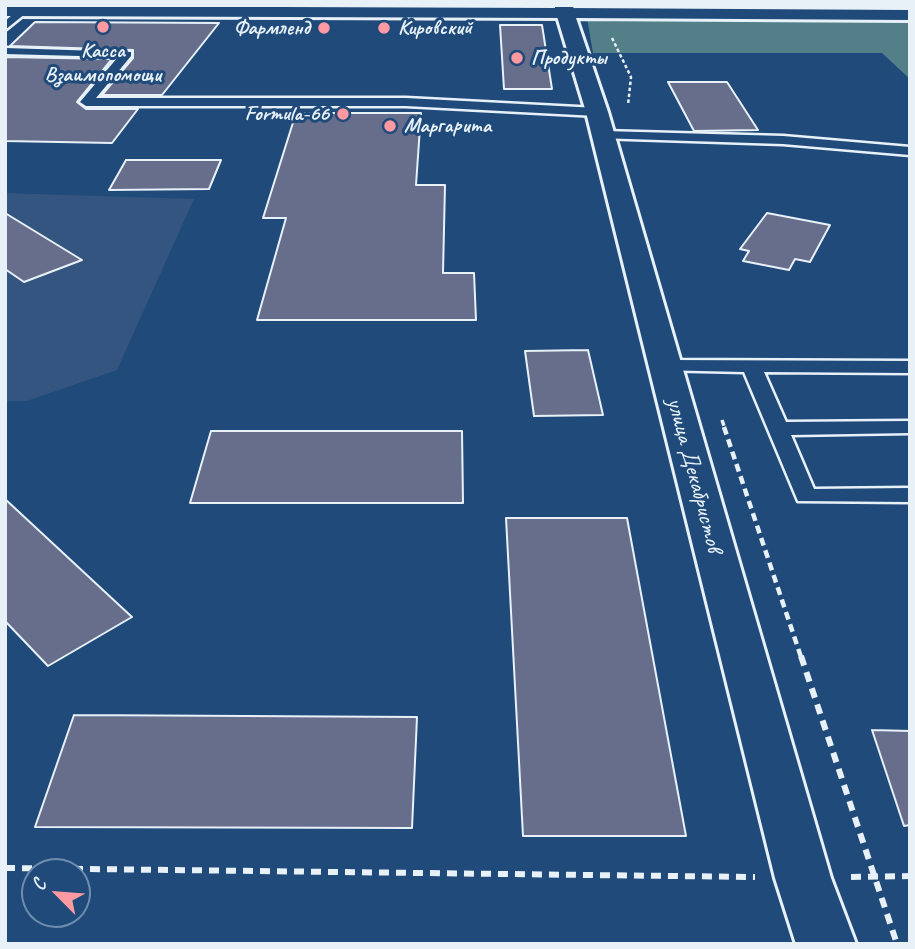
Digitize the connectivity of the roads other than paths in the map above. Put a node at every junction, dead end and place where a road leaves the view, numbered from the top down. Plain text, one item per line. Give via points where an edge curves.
1 (28, 8) edge
2 (564, 9) edge
3 (5, 11) edge
4 (910, 15) edge
5 (5, 27) edge
6 (5, 51) edge
7 (609, 127) junction
8 (910, 151) edge
9 (665, 366) junction
10 (752, 367) junction
11 (910, 367) edge
12 (910, 427) edge
13 (779, 429) junction
14 (910, 495) edge
15 (826, 944) edge

1 - 2 main road
1 - 3 main road
1 - 5 lane
2 - 4 main road
2 - 7 main road, улица Декабристов
6 - 7 lane via 127,54 86,102 406,102
7 - 8 lane
7 - 9 main road, улица Декабристов
9 - 10 lane
9 - 15 main road, улица Декабристов via 803,878
10 - 11 lane
10 - 13 lane
12 - 13 lane
13 - 14 lane via 806,496

